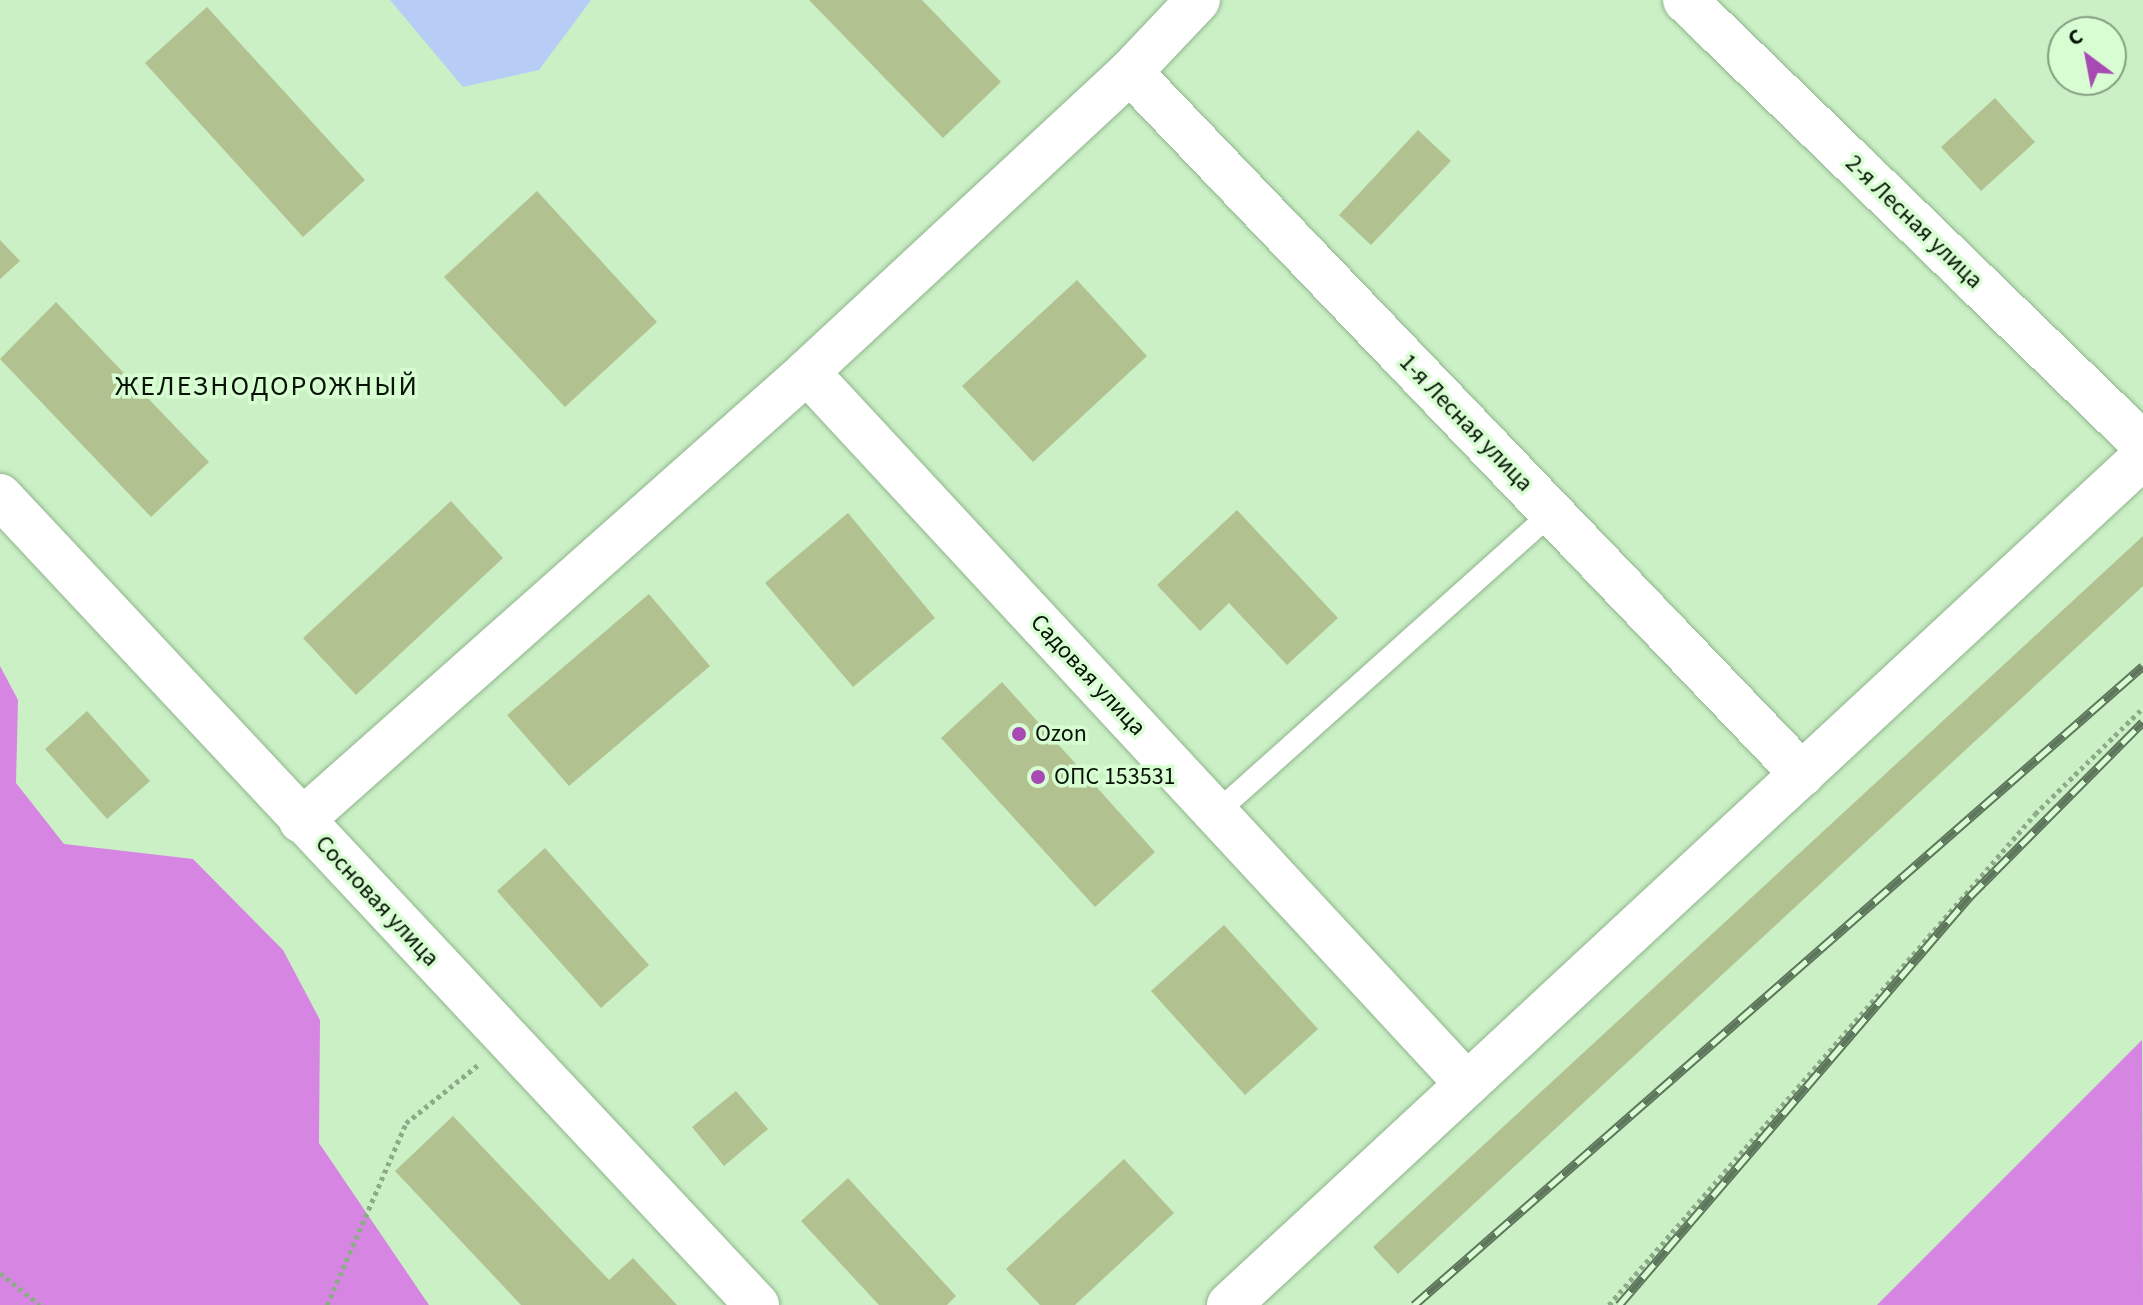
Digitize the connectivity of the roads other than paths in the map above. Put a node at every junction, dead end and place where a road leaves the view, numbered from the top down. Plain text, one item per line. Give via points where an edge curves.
1 (1198, 0) edge
2 (1685, 0) edge
3 (1130, 72) junction
4 (807, 372) junction
5 (2143, 444) edge
6 (2143, 457) edge
7 (0, 496) edge
8 (1552, 513) junction
9 (1802, 774) junction
10 (1216, 813) junction
11 (301, 821) junction
12 (1467, 1084) junction
13 (757, 1305) edge
14 (1229, 1305) edge

1 - 3 street
2 - 5 street, 2-я Лесная улица
3 - 4 street
3 - 8 street, 1-я Лесная улица
4 - 10 street, Садовая улица
4 - 11 street
6 - 9 street
7 - 11 street, Сосновая улица
8 - 9 street, 1-я Лесная улица
8 - 10 lane
9 - 12 street
10 - 12 street, Садовая улица
11 - 13 street, Сосновая улица
12 - 14 street

